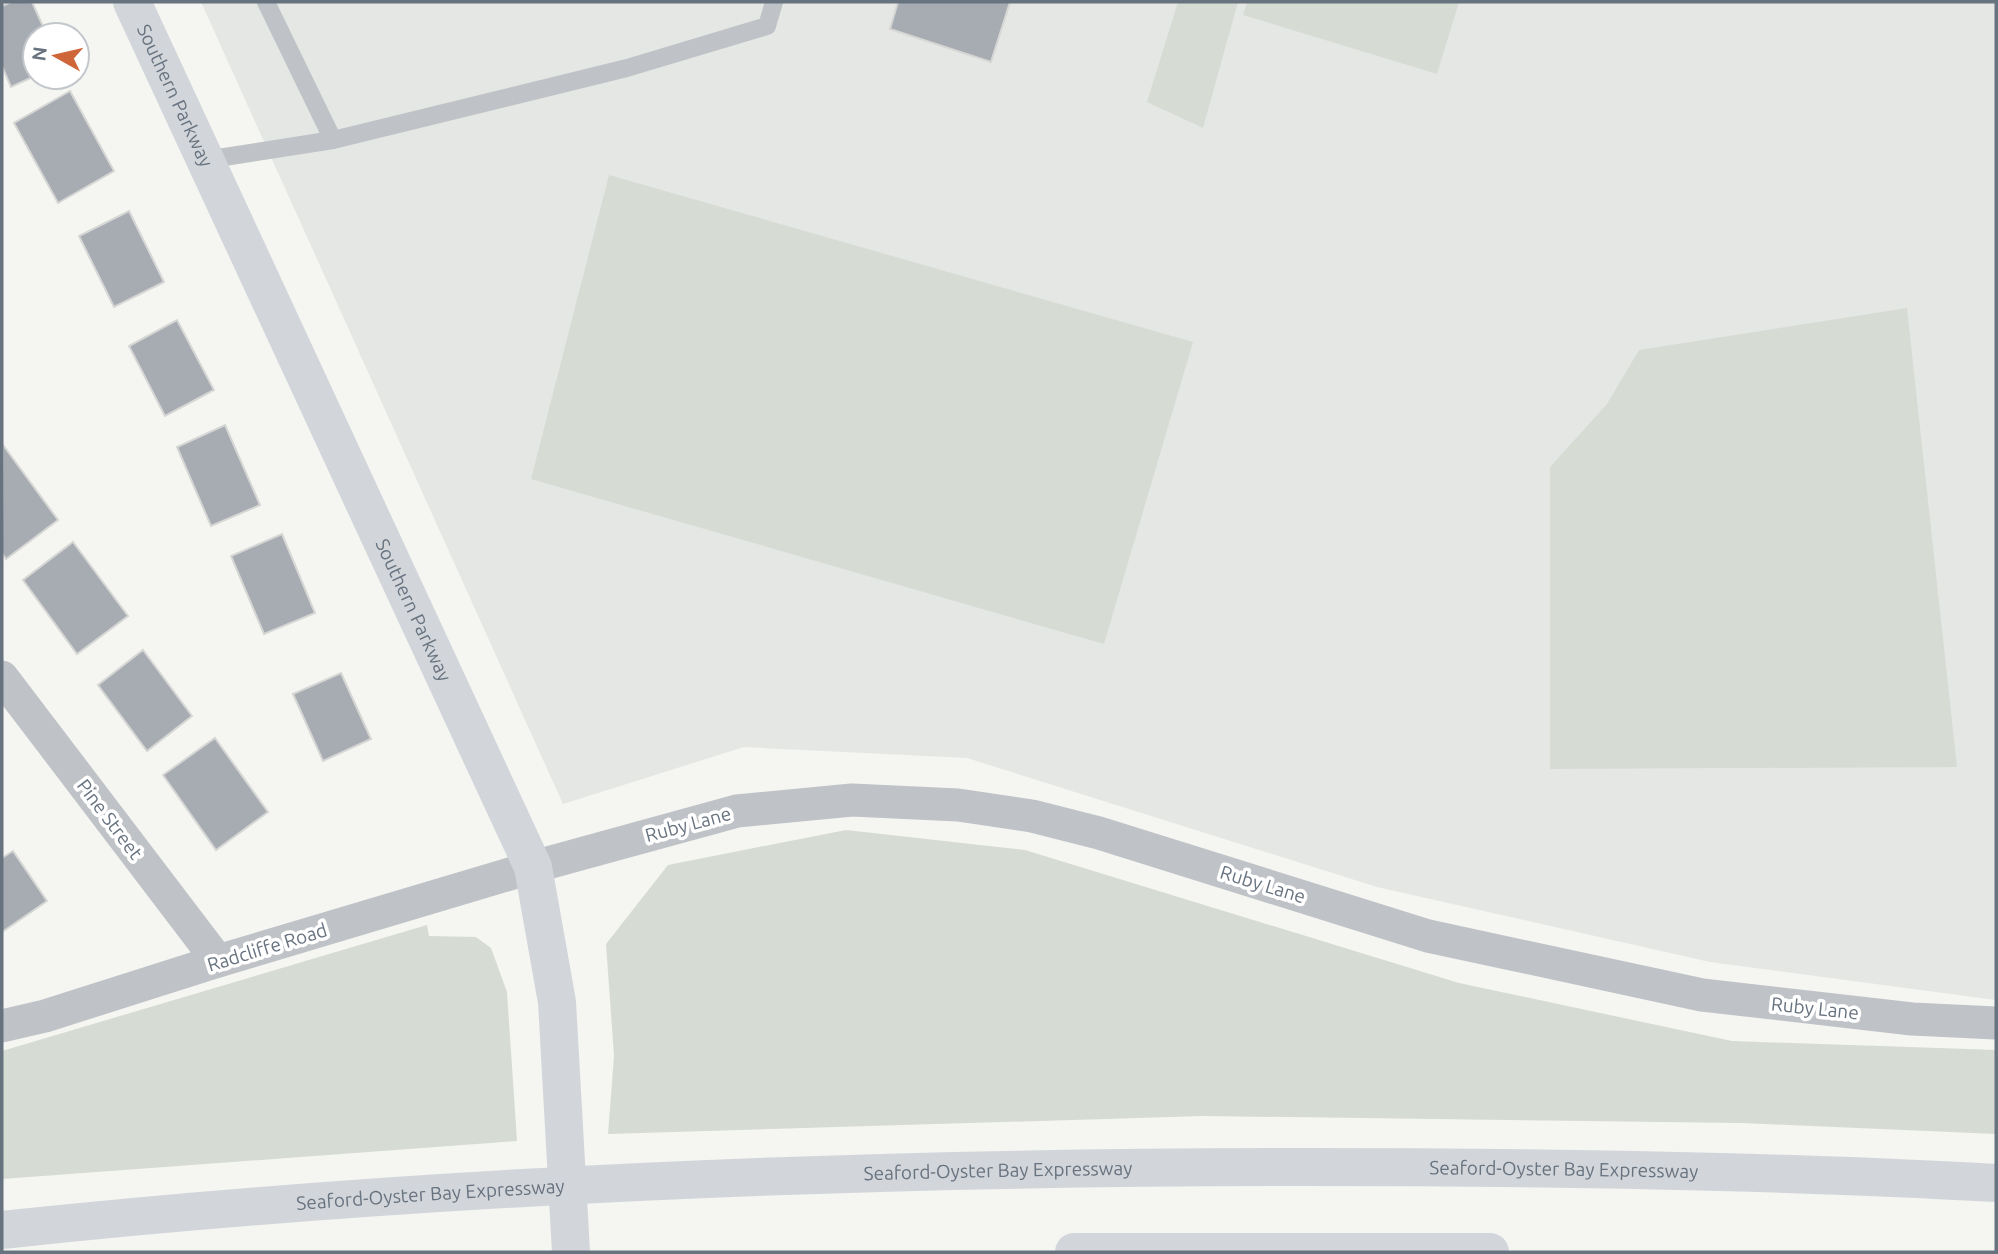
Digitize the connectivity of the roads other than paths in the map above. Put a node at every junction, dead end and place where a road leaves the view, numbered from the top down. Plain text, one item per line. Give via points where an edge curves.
1 (132, 2) edge
2 (266, 2) edge
3 (774, 2) edge
4 (333, 140) junction
5 (205, 160) junction
6 (2, 677) edge
7 (533, 867) junction
8 (218, 961) junction
9 (1996, 1023) edge
10 (2, 1026) edge
11 (1996, 1183) edge
12 (2, 1230) edge
13 (571, 1252) edge
14 (1074, 1252) edge
15 (1490, 1252) edge

1 - 5 main road, Southern Parkway
2 - 4 lane
3 - 4 lane via 767,26 627,68
4 - 5 lane
5 - 7 main road, Southern Parkway
6 - 8 street, Pine Street
7 - 8 street, Radcliffe Road
7 - 9 street, Ruby Lane via 737,811 852,800 958,805 1032,816 1098,833 1428,936 1702,995 1912,1019
7 - 13 main road, Southern Parkway via 556,1002
8 - 10 street, Radcliffe Road
11 - 12 main road, Seaford-Oyster Bay Expressway via 1428,1167 873,1171 365,1199
14 - 15 main road

